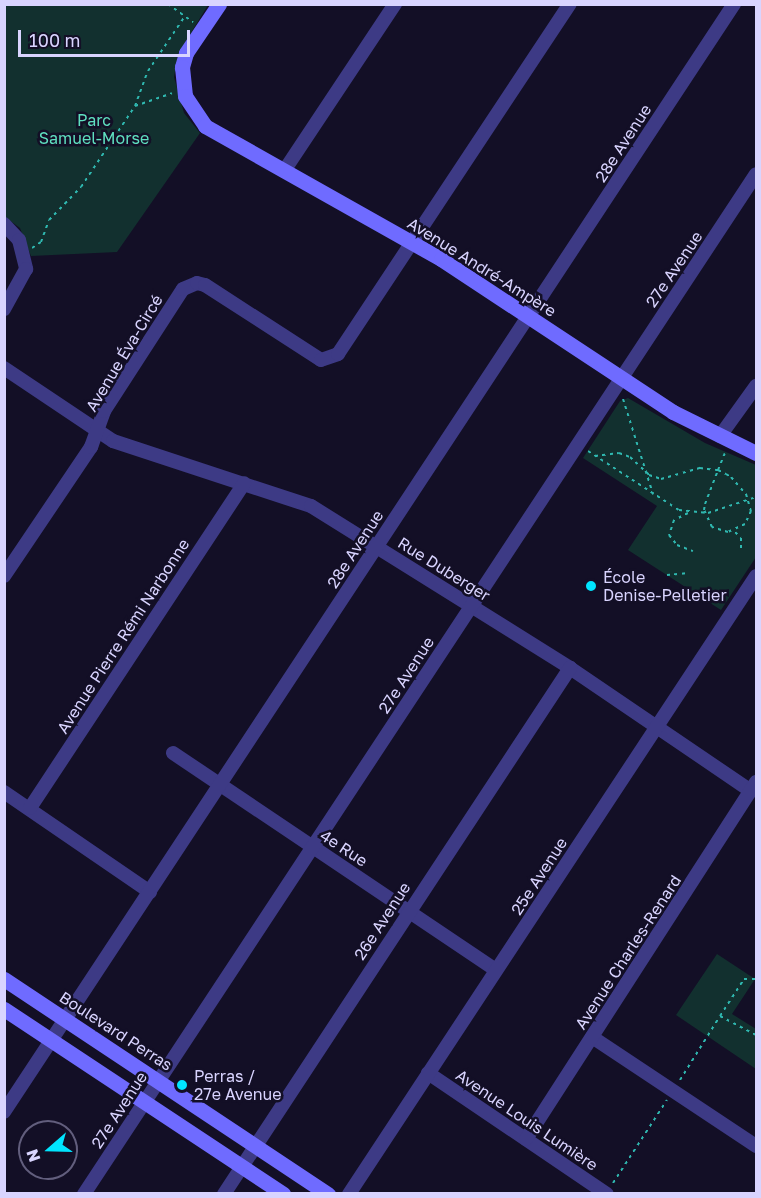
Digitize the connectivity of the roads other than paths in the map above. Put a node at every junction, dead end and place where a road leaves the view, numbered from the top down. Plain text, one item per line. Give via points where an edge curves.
1 (219, 4) edge
2 (395, 4) edge
3 (570, 4) edge
4 (734, 4) edge
5 (284, 171) junction
6 (756, 174) edge
7 (4, 224) edge
8 (411, 243) junction
9 (4, 309) edge
10 (528, 316) junction
11 (4, 368) edge
12 (621, 378) junction
13 (756, 386) edge
14 (97, 430) junction
15 (720, 436) junction
16 (756, 453) edge
17 (244, 483) junction
18 (377, 546) junction
19 (4, 576) edge
20 (756, 576) edge
21 (471, 606) junction
22 (570, 668) junction
23 (657, 726) junction
24 (173, 753) dead end
25 (221, 785) junction
26 (754, 787) edge
27 (4, 792) edge
28 (30, 808) junction
29 (312, 847) junction
30 (150, 892) junction
31 (410, 909) junction
32 (496, 970) junction
33 (4, 978) edge
34 (4, 1009) edge
35 (66, 1020) junction
36 (592, 1037) junction
37 (53, 1040) junction
38 (428, 1073) junction
39 (159, 1080) junction
40 (144, 1101) junction
41 (4, 1112) edge
42 (526, 1139) junction
43 (255, 1144) junction
44 (756, 1146) edge
45 (242, 1166) junction
46 (607, 1193) edge
47 (84, 1194) edge
48 (224, 1194) edge
49 (283, 1194) edge
50 (328, 1194) edge
51 (349, 1194) edge

1 - 5 street, Avenue André-Ampère via 186,53 183,90 190,110 220,137
2 - 5 street
3 - 8 street, Avenue Éva-Circé
4 - 10 street, 28e Avenue
5 - 8 street, Avenue André-Ampère
6 - 12 street, 27e Avenue
7 - 9 street via 19,240 26,269
8 - 10 street, Avenue André-Ampère
8 - 14 street, Avenue Éva-Circé via 338,354 328,360 314,356 205,285 197,283 183,289 104,411
10 - 12 street, Avenue André-Ampère
10 - 18 street, 28e Avenue
11 - 14 street, Rue Duberger
12 - 15 street, Avenue André-Ampère via 673,412
12 - 21 street, 27e Avenue
13 - 15 street
14 - 17 street, Rue Duberger via 113,441
14 - 19 street, Avenue Éva-Circé via 91,447
15 - 16 street, Avenue André-Ampère
17 - 18 street, Rue Duberger via 311,506
17 - 28 street, Avenue Pierre Rémi Narbonne
18 - 21 street, Rue Duberger
18 - 25 street, 28e Avenue
20 - 23 street, 25e Avenue
21 - 22 street, Rue Duberger
21 - 29 street, 27e Avenue
22 - 23 street, Rue Duberger
22 - 31 street, 26e Avenue
23 - 26 street, Rue Duberger
23 - 32 street, 25e Avenue
24 - 25 street, 4e Rue
25 - 29 street, 4e Rue
25 - 30 street, 28e Avenue
26 - 36 street, Avenue Charles-Renard
27 - 28 street
28 - 30 street
29 - 31 street, 4e Rue
29 - 39 street, 27e Avenue
30 - 35 street, 28e Avenue
31 - 32 street, 4e Rue
31 - 43 street, 26e Avenue
32 - 38 street, 25e Avenue
33 - 35 street, Boulevard Perras
34 - 37 street
35 - 37 street, 28e Avenue
35 - 39 street, Boulevard Perras
36 - 42 street, Avenue Charles-Renard
36 - 44 street
37 - 40 street
37 - 41 street, 28e Avenue
38 - 42 street, Avenue Louis Lumière
38 - 51 street, 25e Avenue
39 - 40 street, 27e Avenue
39 - 43 street, Boulevard Perras
40 - 45 street
40 - 47 street, 27e Avenue
42 - 46 street, Avenue Louis Lumière
43 - 45 street, 26e Avenue
43 - 50 street, Boulevard Perras
45 - 48 street, 26e Avenue
45 - 49 street

